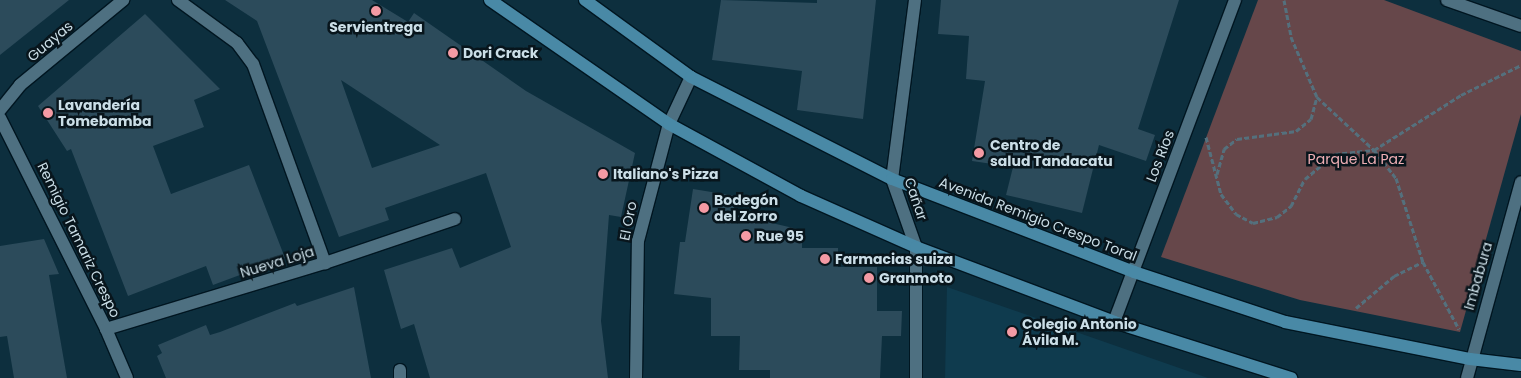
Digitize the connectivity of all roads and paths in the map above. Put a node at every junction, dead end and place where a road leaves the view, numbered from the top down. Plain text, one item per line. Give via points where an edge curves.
1 (123, 0) edge
2 (178, 0) edge
3 (490, 0) edge
4 (585, 0) edge
5 (914, 0) edge
6 (1235, 0) edge
7 (1284, 0) edge
8 (1447, 0) edge
9 (1521, 26) edge
10 (1521, 65) edge
11 (691, 77) junction
12 (1317, 97) junction
13 (0, 110) edge
14 (0, 118) edge
15 (669, 124) junction
16 (1206, 137) dead end
17 (1374, 150) junction
18 (1216, 176) junction
19 (892, 179) junction
20 (1521, 182) edge
21 (455, 220) dead end
22 (916, 247) junction
23 (1423, 262) junction
24 (326, 263) junction
25 (1134, 272) junction
26 (1356, 308) dead end
27 (1114, 322) junction
28 (106, 329) junction
29 (1460, 332) dead end
30 (1470, 359) junction
31 (1521, 365) edge
32 (127, 378) edge
33 (636, 378) edge
34 (916, 378) edge
35 (1291, 378) edge
36 (1467, 378) edge

1 - 13 street, Guayas via 20,86
2 - 24 street via 237,43 253,64
3 - 15 main road
4 - 11 main road, Avenida Remigio Crespo Toral
5 - 19 street, Cañar
6 - 25 street, Los Ríos
7 - 12 path via 1291,37
8 - 9 street
10 - 17 path via 1461,96
11 - 15 street, El Oro
11 - 19 main road, Avenida Remigio Crespo Toral
12 - 17 path
12 - 18 path via 1311,119 1296,131 1237,138 1224,149
14 - 28 street, Remigio Tamariz Crespo
15 - 22 main road via 801,196
15 - 33 street, El Oro via 638,241
16 - 18 path
17 - 18 path via 1335,154 1305,179 1291,206 1277,217 1253,223 1236,214 1221,194
17 - 23 path via 1396,178
19 - 22 street, Cañar
19 - 25 main road, Avenida Remigio Crespo Toral
20 - 30 street, Imbabura
21 - 24 street, Nueva Loja
22 - 27 main road
22 - 34 street, Cañar
23 - 26 path via 1394,276
23 - 29 path
24 - 28 street, Nueva Loja
25 - 27 street, Los Ríos
25 - 30 main road, Avenida Remigio Crespo Toral via 1285,322
27 - 35 main road
28 - 32 street, Remigio Tamariz Crespo
30 - 31 main road, Avenida Remigio Crespo Toral
30 - 36 street, Imbabura

